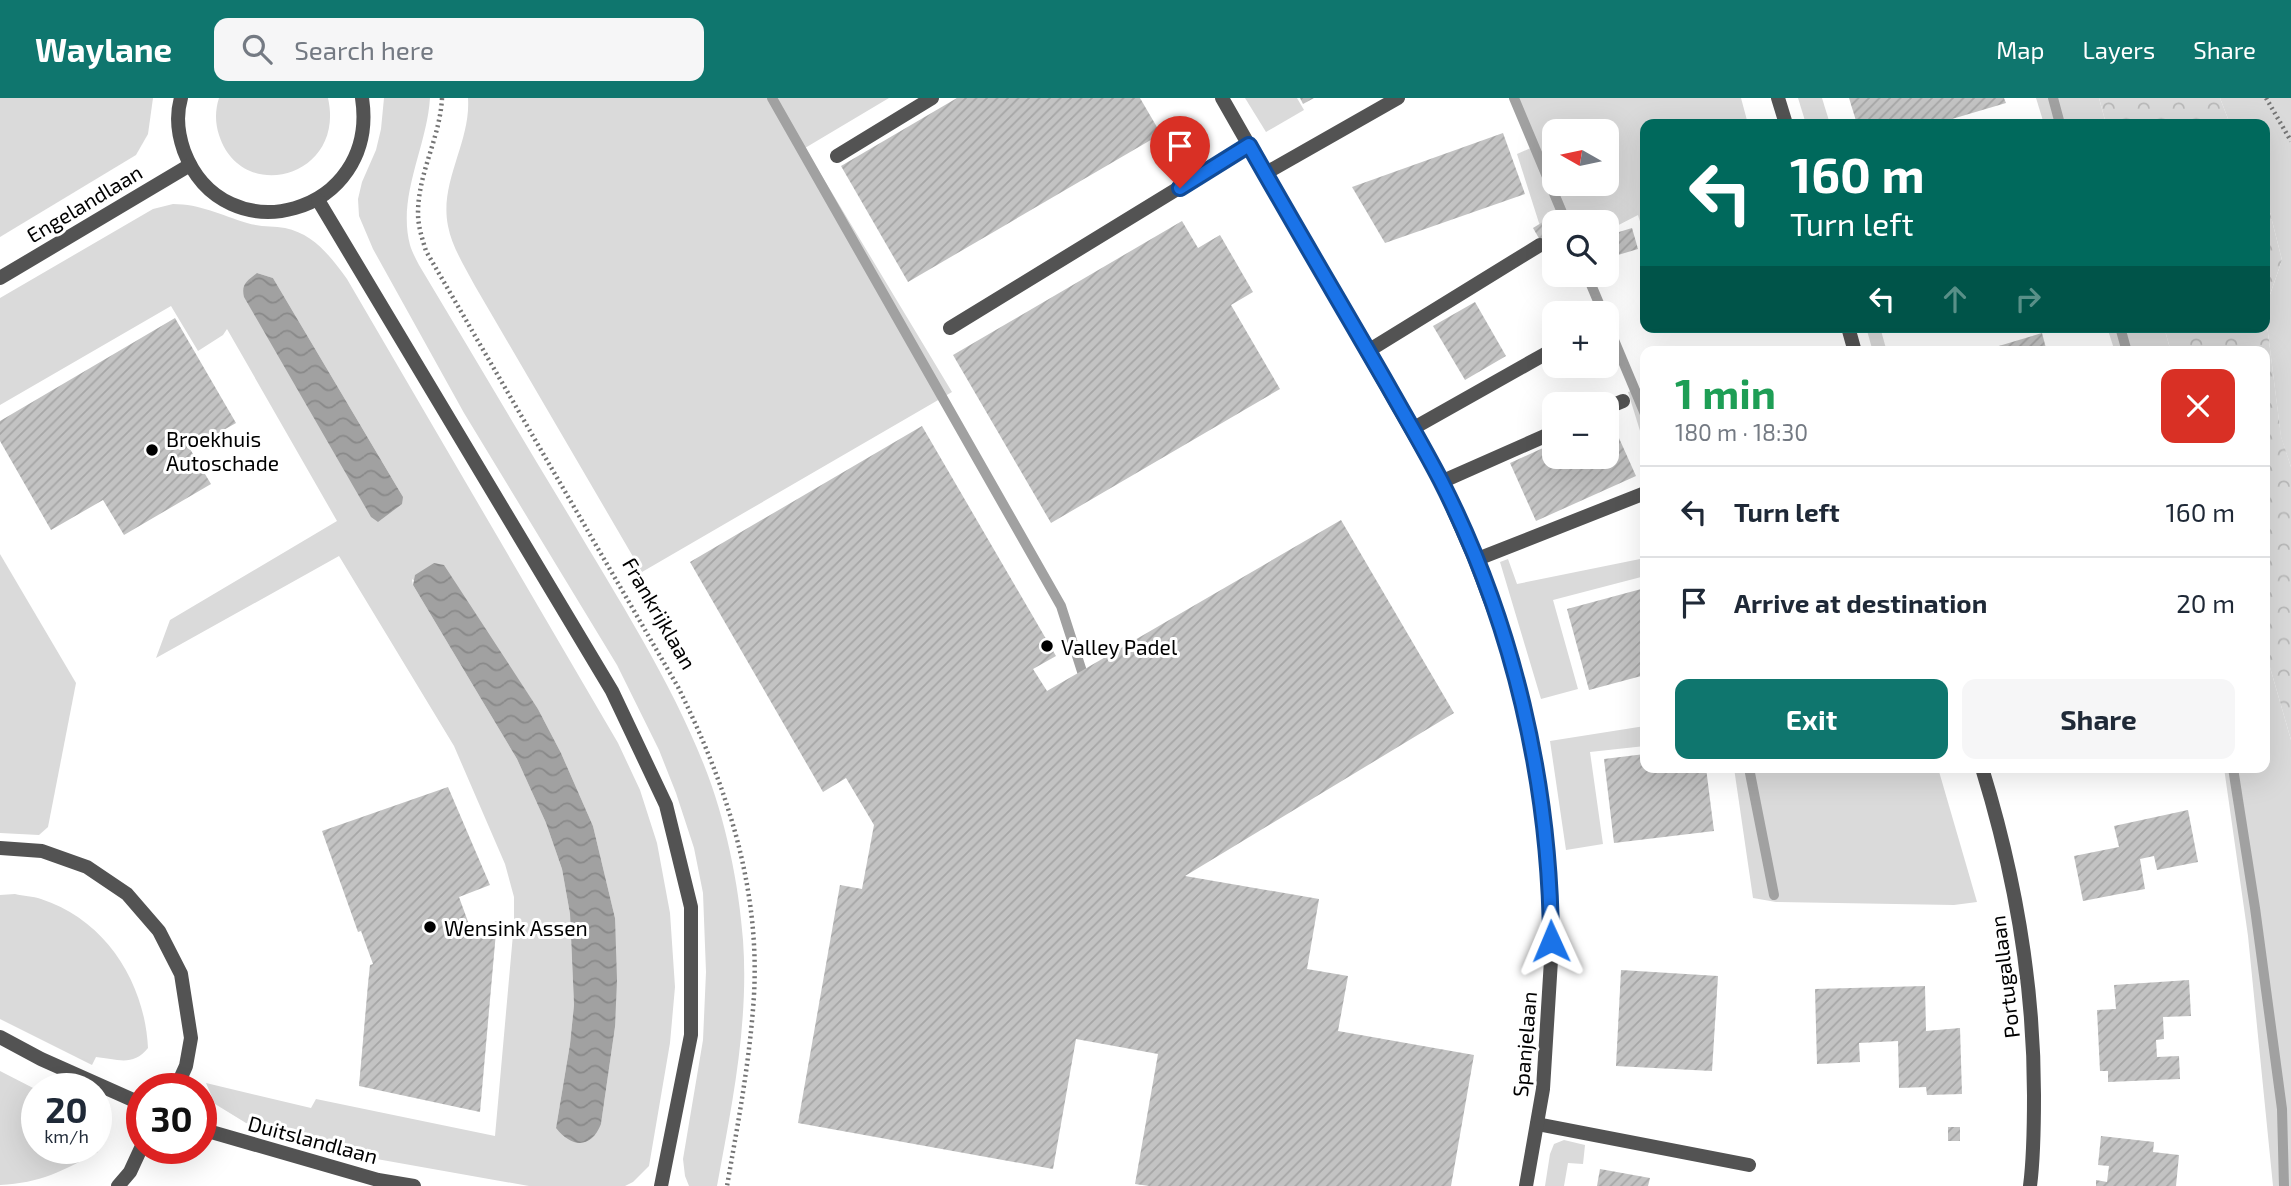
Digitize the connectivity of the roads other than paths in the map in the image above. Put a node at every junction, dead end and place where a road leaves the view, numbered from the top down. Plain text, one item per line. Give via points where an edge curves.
1 (181, 98) edge
2 (362, 98) edge
3 (932, 98) edge
4 (1222, 98) edge
5 (1398, 98) edge
6 (1778, 98) edge
7 (1784, 119) edge
8 (1249, 145) junction
9 (837, 156) dead end
10 (190, 165) junction
11 (1266, 173) junction
12 (318, 200) junction
13 (1540, 245) dead end
14 (0, 278) edge
15 (950, 328) dead end
16 (1368, 351) junction
17 (1542, 356) edge
18 (1623, 401) dead end
19 (1619, 403) edge
20 (1412, 429) junction
21 (1542, 437) edge
22 (1441, 482) junction
23 (1640, 495) edge
24 (1475, 560) junction
25 (1983, 773) edge
26 (0, 848) edge
27 (0, 1037) edge
28 (183, 1073) edge
29 (126, 1097) edge
30 (1537, 1124) junction
31 (217, 1134) edge
32 (134, 1164) edge
33 (1749, 1164) dead end
34 (118, 1186) edge
35 (414, 1186) edge
36 (662, 1186) edge
37 (1526, 1186) edge
38 (2029, 1186) edge

1 - 10 street via 179,137
2 - 12 street via 362,142 337,185
3 - 9 street
4 - 8 street, Spanjelaan
5 - 11 street
6 - 7 street
8 - 11 street, Spanjelaan
8 - 15 street
10 - 12 street via 214,192 246,209 295,209
10 - 14 street, Engelandlaan
11 - 16 street, Spanjelaan
12 - 36 street via 612,691 666,805 691,907 691,1035
13 - 16 street
16 - 20 street, Spanjelaan
17 - 20 street
18 - 19 street
20 - 22 street, Spanjelaan
21 - 22 street
22 - 24 street, Spanjelaan
23 - 24 street
24 - 30 street, Spanjelaan via 1512,659 1544,827 1551,960
25 - 38 street, Portugallaan via 2006,850 2029,986 2034,1114
26 - 28 street via 42,851 87,867 127,894 159,931 181,974 191,1038
27 - 29 street
30 - 33 street
30 - 37 street, Spanjelaan
31 - 35 street, Duitslandlaan
32 - 34 street

